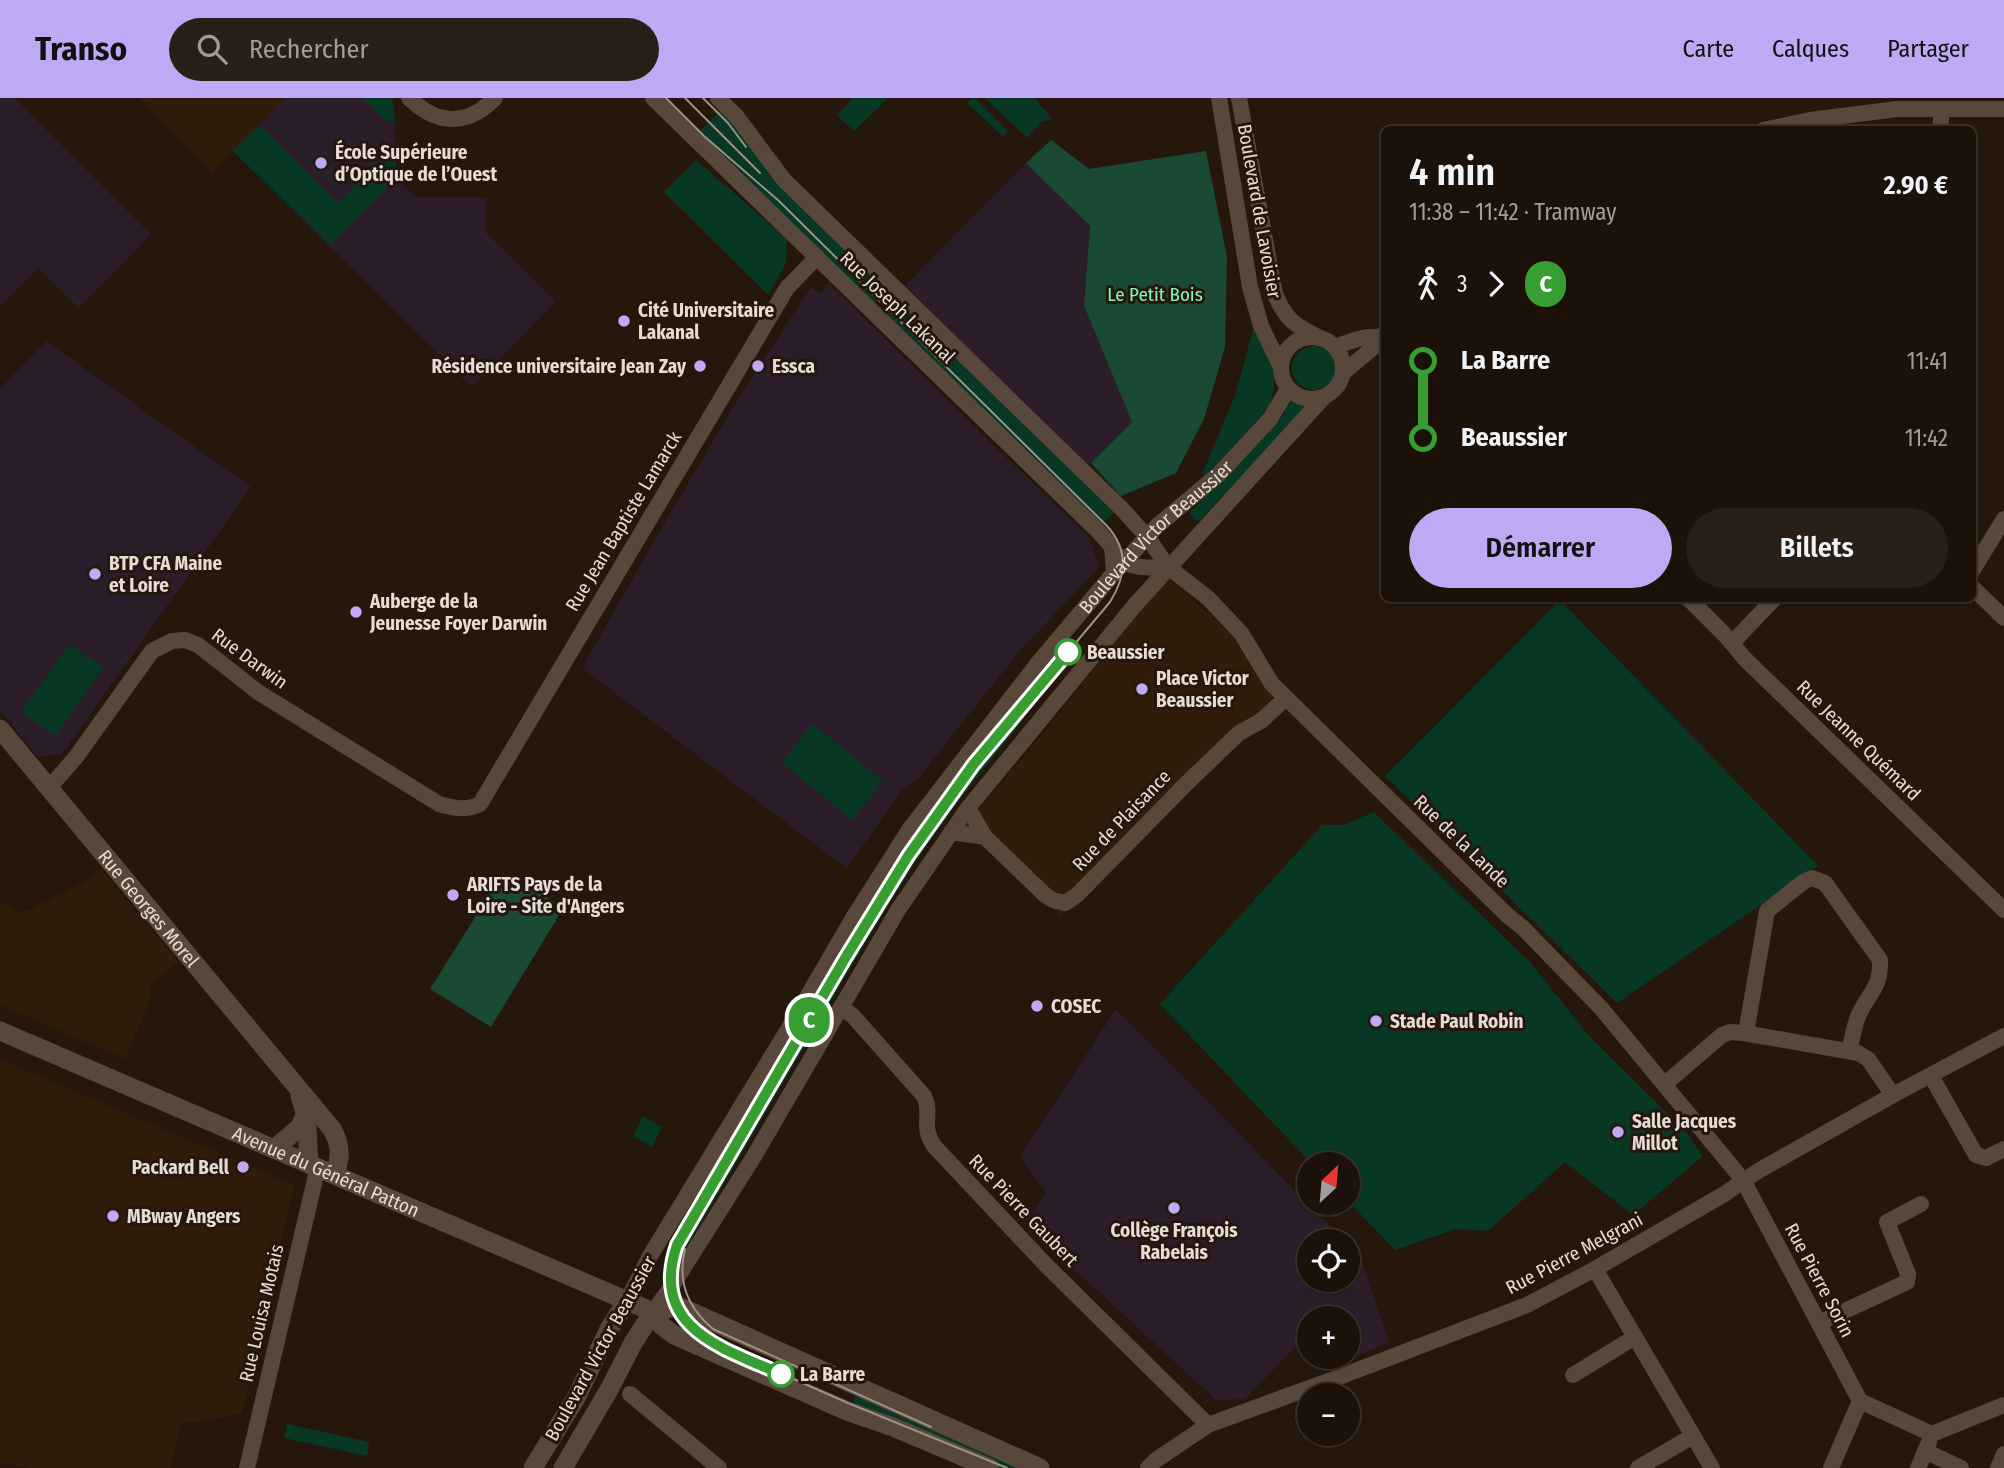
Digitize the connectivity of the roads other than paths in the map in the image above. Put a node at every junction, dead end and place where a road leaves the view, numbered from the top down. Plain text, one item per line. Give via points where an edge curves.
1 (409, 98) edge
2 (495, 98) edge
3 (653, 98) edge
4 (718, 98) edge
5 (1219, 98) edge
6 (1239, 98) edge
7 (1942, 109) junction
8 (2004, 109) edge
9 (1782, 126) edge
10 (1940, 126) edge
11 (817, 257) junction
12 (1381, 335) edge
13 (1381, 337) edge
14 (1320, 338) junction
15 (1335, 347) junction
16 (1281, 367) junction
17 (1343, 373) junction
18 (1289, 388) junction
19 (1323, 398) junction
20 (2004, 519) edge
21 (1147, 538) junction
22 (1976, 564) edge
23 (1168, 567) junction
24 (1119, 568) junction
25 (1976, 591) edge
26 (1692, 602) edge
27 (1770, 602) edge
28 (2004, 618) edge
29 (1732, 643) junction
30 (1286, 698) junction
31 (0, 729) edge
32 (49, 789) junction
33 (470, 808) joint
34 (968, 808) junction
35 (951, 832) junction
36 (985, 837) junction
37 (2004, 910) edge
38 (841, 1007) junction
39 (0, 1031) edge
40 (1746, 1033) junction
41 (2004, 1036) edge
42 (1849, 1050) junction
43 (1931, 1076) junction
44 (1665, 1084) junction
45 (297, 1089) junction
46 (1892, 1095) junction
47 (306, 1113) junction
48 (332, 1129) junction
49 (309, 1133) junction
50 (274, 1149) junction
51 (2004, 1149) edge
52 (321, 1168) junction
53 (1743, 1180) junction
54 (1921, 1204) dead end
55 (1595, 1269) junction
56 (627, 1301) junction
57 (653, 1312) junction
58 (1819, 1323) junction
59 (1635, 1337) junction
60 (1573, 1375) dead end
61 (631, 1394) dead end
62 (1860, 1401) junction
63 (2004, 1405) edge
64 (1208, 1425) junction
65 (1932, 1434) junction
66 (1693, 1436) junction
67 (1925, 1451) junction
68 (2004, 1454) edge
69 (247, 1468) edge
70 (533, 1468) edge
71 (562, 1468) edge
72 (719, 1468) edge
73 (990, 1468) edge
74 (1040, 1468) edge
75 (1148, 1468) edge
76 (1638, 1468) edge
77 (1712, 1468) edge
78 (1831, 1468) edge
79 (1918, 1468) edge
80 (1961, 1468) edge
81 (1998, 1468) edge

1 - 2 street via 427,113 450,119 478,112
3 - 11 street, Rue Joseph Lakanal
4 - 21 street, Rue Joseph Lakanal via 784,180
5 - 16 street, Boulevard de Lavoisier via 1252,297
6 - 14 street, Boulevard de Lavoisier via 1275,293 1291,321
7 - 8 street
7 - 9 street via 1897,109
7 - 10 street
11 - 24 street, Rue Joseph Lakanal via 1112,547
11 - 33 street, Rue Jean Baptiste Lamarck via 787,288 484,799
12 - 15 street
13 - 17 street
14 - 15 street
14 - 16 street via 1296,341 1285,352
15 - 17 street
16 - 18 street
17 - 19 street via 1334,391
18 - 19 street via 1304,398
18 - 21 street, Boulevard Victor Beaussier via 1270,419 1218,475
19 - 23 street, Boulevard Victor Beaussier
20 - 22 street
21 - 23 street, Rue de la Lande
21 - 24 street, Boulevard Victor Beaussier
23 - 24 street
23 - 30 street, Rue de la Lande via 1208,598 1241,633 1272,684
23 - 34 street, Boulevard Victor Beaussier
24 - 56 street, Boulevard Victor Beaussier via 1038,663 909,830
25 - 28 street
26 - 29 street, Rue Jeanne Quémard
27 - 29 street
29 - 37 street, Rue Jeanne Quémard
30 - 36 street, Rue de Plaisance via 1261,721 1239,733 1066,903 1045,895
30 - 44 street, Rue de la Lande via 1540,944
31 - 32 street, Rue Georges Morel
32 - 33 street, Rue Darwin via 152,651 178,640 198,645 258,692 439,804
32 - 45 street, Rue Georges Morel
34 - 35 street, Boulevard Victor Beaussier
34 - 36 street, Rue de Plaisance
35 - 36 street
35 - 38 street, Boulevard Victor Beaussier
38 - 57 street, Boulevard Victor Beaussier
38 - 64 street, Rue Pierre Gaubert via 926,1100 925,1128 934,1146
39 - 50 street, Avenue du Général Patton
40 - 42 street
40 - 42 street via 1767,911 1812,878 1825,883 1881,960 1876,987 1858,1013
40 - 44 street via 1722,1035
41 - 43 street, Rue Pierre Melgrani
42 - 46 street via 1868,1059
43 - 46 street, Rue Pierre Melgrani
43 - 51 street via 1976,1155 1986,1158
44 - 53 street, Rue de la Lande
45 - 47 street, Rue Georges Morel
45 - 48 street, Rue Georges Morel
46 - 53 street, Rue Pierre Melgrani
47 - 49 street, Rue Georges Morel
47 - 50 street via 300,1127
48 - 49 street via 318,1127
48 - 52 street via 340,1152
49 - 52 street, Rue Georges Morel
50 - 52 street, Avenue du Général Patton
52 - 56 street, Avenue du Général Patton
52 - 69 street, Rue Louisa Motais
53 - 55 street, Rue Pierre Melgrani
53 - 58 street, Rue Pierre Sorin
54 - 58 street via 1887,1223 1908,1274 1907,1282
55 - 59 street
55 - 64 street, Rue Pierre Melgrani via 1527,1305
56 - 57 street, Avenue du Général Patton
56 - 70 street, Boulevard Victor Beaussier
57 - 71 street, Boulevard Victor Beaussier
57 - 73 street, Avenue du Général Patton via 674,1335
57 - 74 street, Avenue du Général Patton via 678,1306
58 - 62 street, Rue Pierre Sorin
59 - 60 street
59 - 66 street
61 - 72 street
62 - 65 street
62 - 78 street
63 - 65 street
64 - 75 street, Rue Pierre Melgrani
65 - 67 street
66 - 76 street
66 - 77 street
67 - 79 street
67 - 80 street
68 - 81 street

